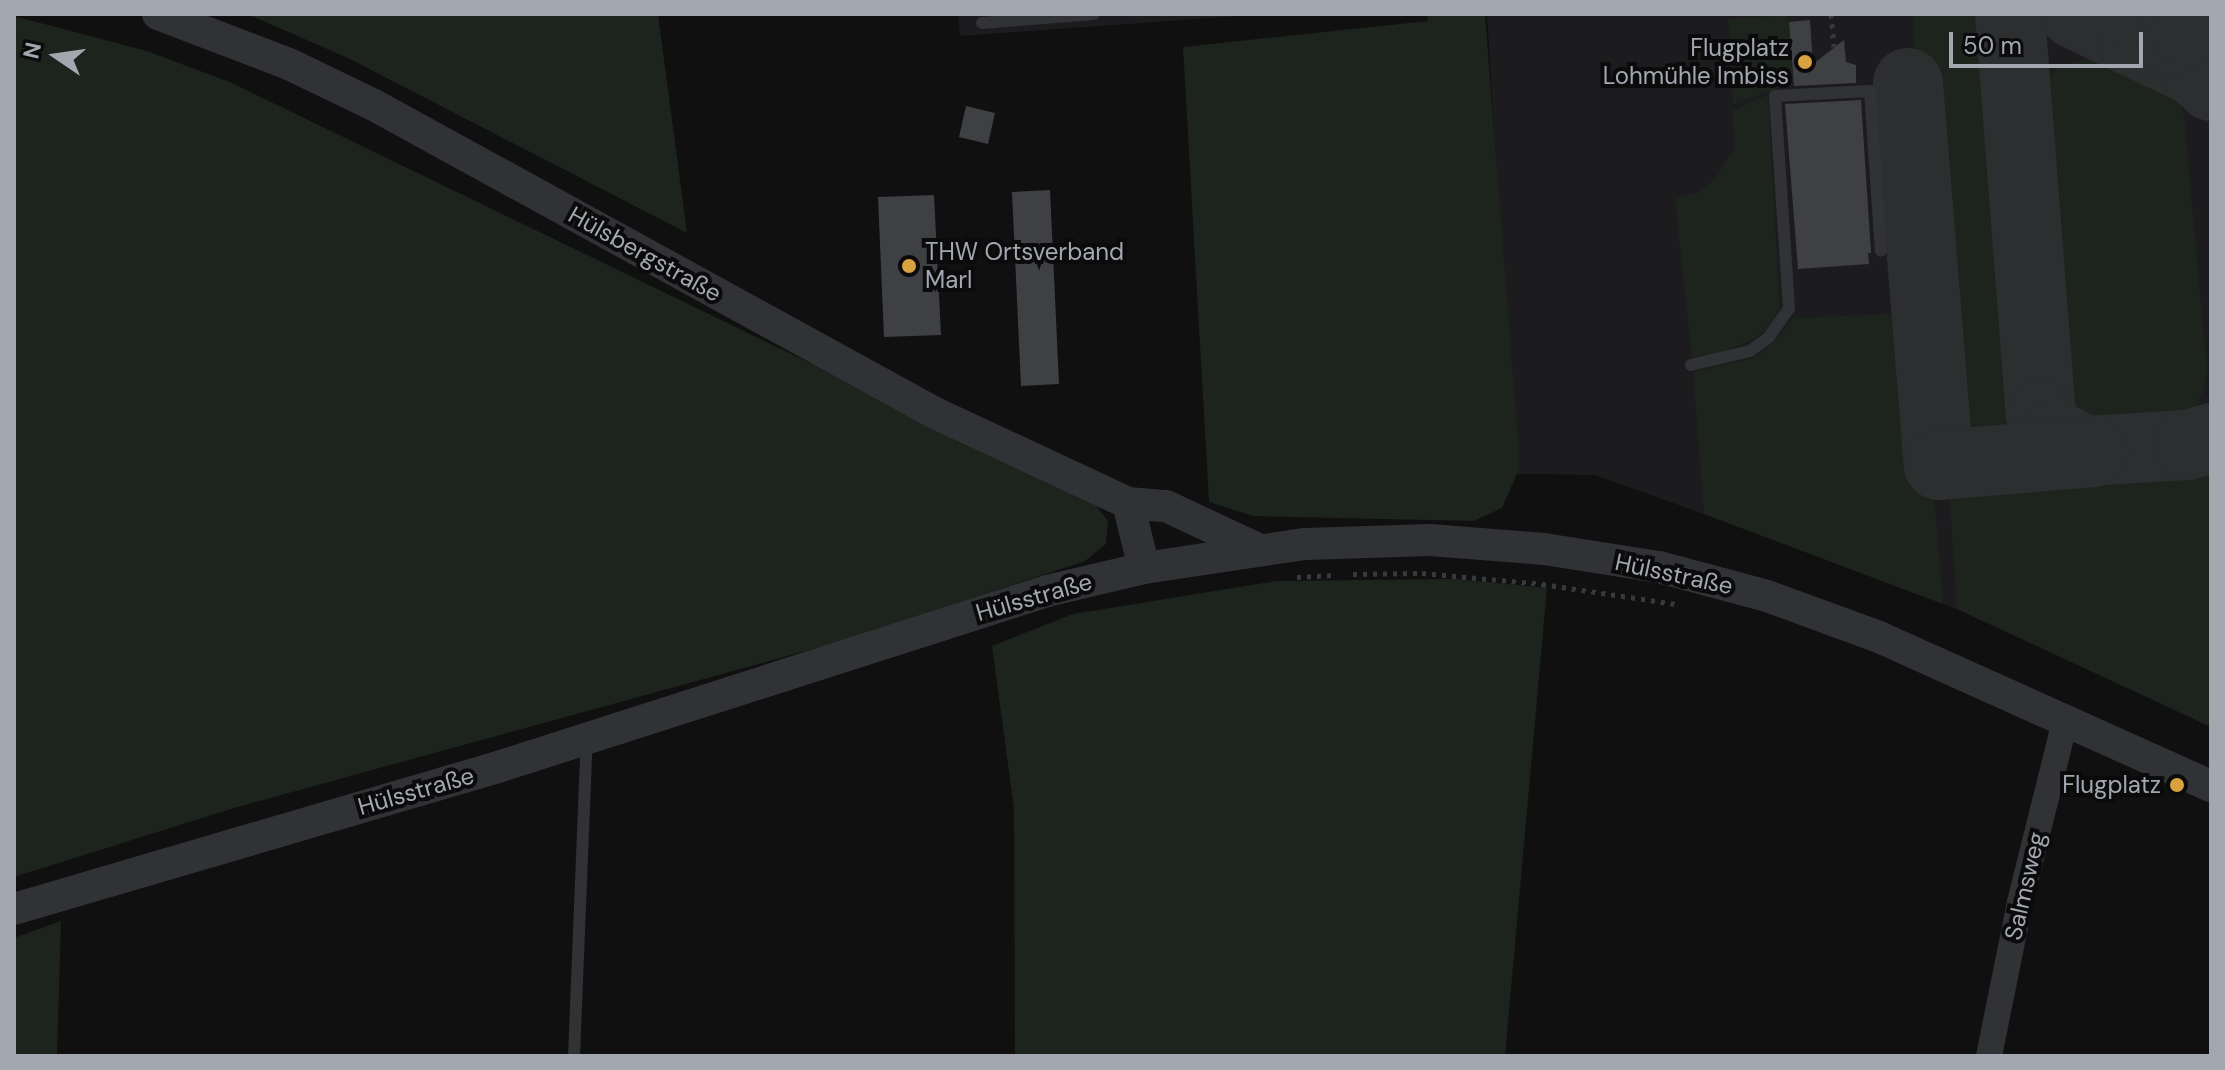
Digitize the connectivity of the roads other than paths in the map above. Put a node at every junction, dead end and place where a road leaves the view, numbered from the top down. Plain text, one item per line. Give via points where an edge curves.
1 (158, 14) edge
2 (1094, 14) edge
3 (982, 23) dead end
4 (1881, 251) dead end
5 (1691, 365) dead end
6 (1128, 503) junction
7 (1258, 549) junction
8 (1144, 568) junction
9 (2066, 718) junction
10 (583, 737) junction
11 (2211, 786) edge
12 (14, 909) edge
13 (574, 1056) edge
14 (1989, 1056) edge

1 - 6 street, Hülsbergstraße via 289,64 374,105 935,413
2 - 3 lane
4 - 5 lane via 1870,91 1775,96 1789,308 1769,337 1750,351
6 - 7 street, Hülsbergstraße via 1166,506
6 - 8 street
7 - 8 street, Hülsstraße
7 - 9 street, Hülsstraße via 1430,540 1544,549 1659,567 1767,596 1879,637
8 - 10 street, Hülsstraße via 1047,591
9 - 11 street, Hülsstraße
9 - 14 street, Salmsweg
10 - 12 street, Hülsstraße
10 - 13 lane

